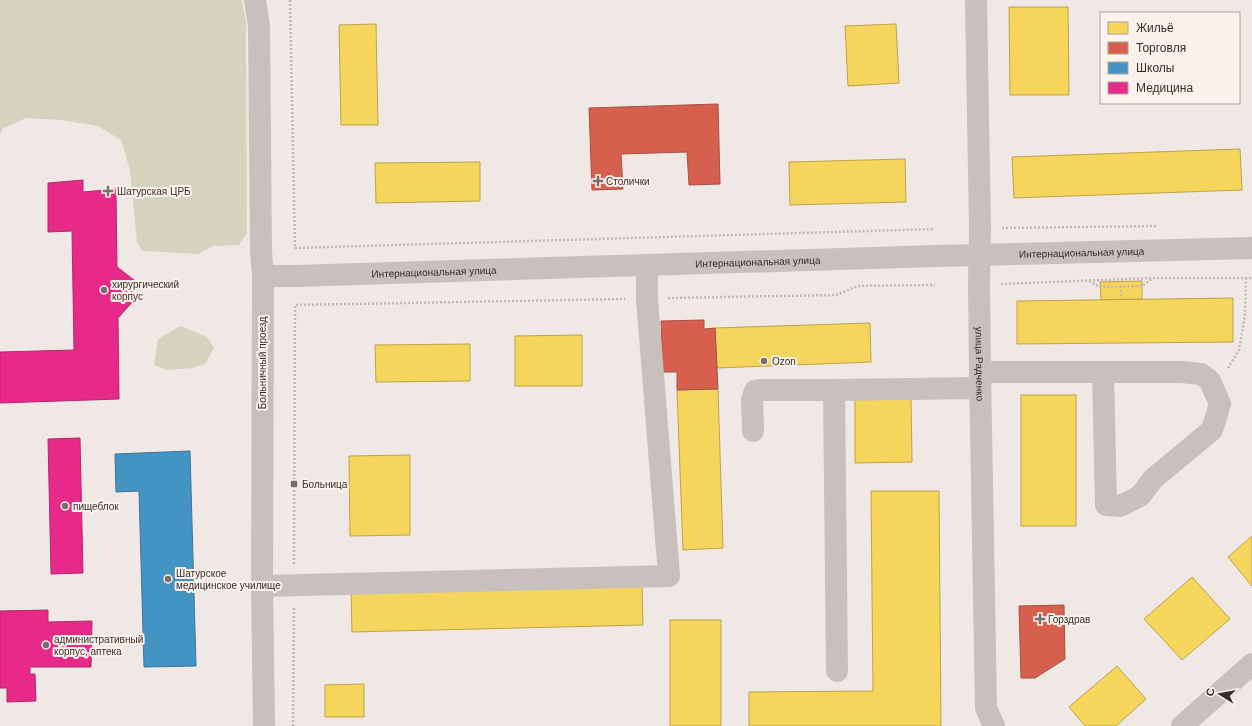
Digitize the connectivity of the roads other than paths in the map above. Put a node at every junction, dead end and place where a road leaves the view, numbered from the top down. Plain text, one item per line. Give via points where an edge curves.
1 (255, 0) edge
2 (976, 0) edge
3 (1252, 248) edge
4 (979, 255) junction
5 (647, 265) junction
6 (263, 276) junction
7 (1103, 372) junction
8 (980, 380) junction
9 (834, 390) junction
10 (753, 431) dead end
11 (262, 586) junction
12 (1252, 664) edge
13 (837, 671) dead end
14 (264, 726) edge
15 (994, 726) edge
16 (1182, 726) edge

1 - 6 street, Больничный проезд via 259,26
2 - 4 street, улица Радченко
3 - 4 street, Интернациональная улица
4 - 5 street, Интернациональная улица
4 - 8 street, улица Радченко
5 - 6 street, Интернациональная улица
5 - 11 street via 647,299 669,576
6 - 11 street, Больничный проезд
7 - 7 street via 1200,374 1210,381 1220,404 1212,430 1153,479 1140,496 1120,506 1106,504
7 - 8 street
8 - 9 street
8 - 15 street, улица Радченко via 986,708
9 - 10 street via 755,391 752,399
9 - 13 street
11 - 14 street, Больничный проезд
12 - 16 street

